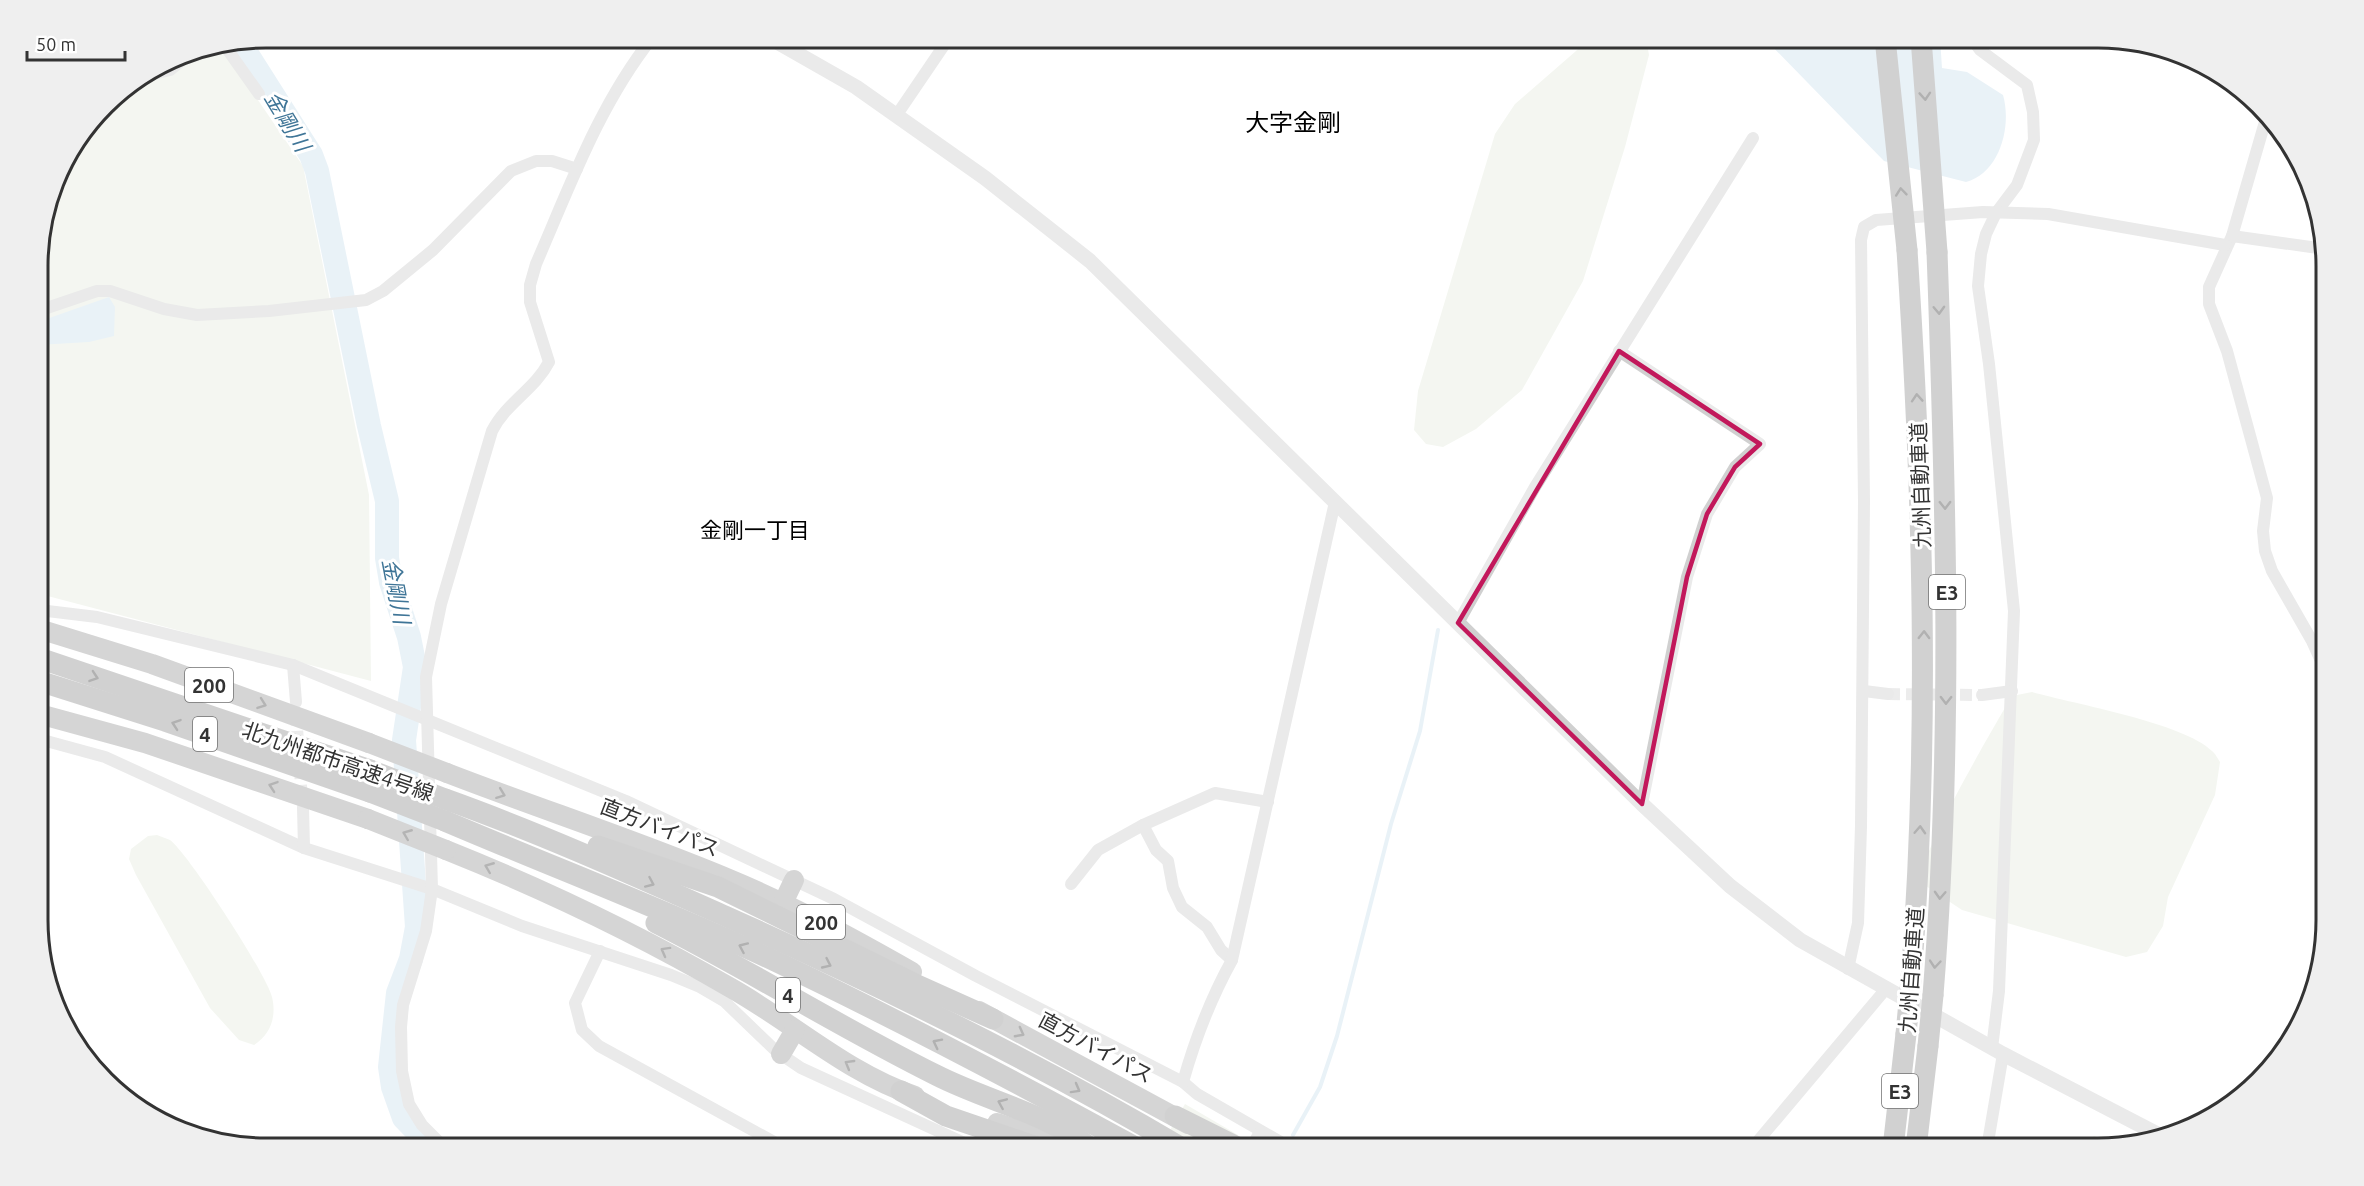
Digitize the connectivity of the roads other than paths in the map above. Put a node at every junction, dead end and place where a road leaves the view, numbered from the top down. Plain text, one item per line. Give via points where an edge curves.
1 (644, 48) edge
2 (788, 48) edge
3 (942, 48) edge
4 (1886, 48) edge
5 (1922, 48) edge
6 (1978, 48) edge
7 (229, 51) edge
8 (259, 94) dead end
9 (896, 116) junction
10 (2264, 124) edge
11 (1753, 138) dead end
12 (577, 170) junction
13 (1996, 213) junction
14 (2228, 240) junction
15 (2315, 248) edge
16 (48, 308) edge
17 (1619, 351) junction
18 (1335, 502) junction
19 (48, 620) edge
20 (48, 622) edge
21 (1458, 623) junction
22 (2316, 650) edge
23 (48, 661) edge
24 (293, 665) junction
25 (48, 684) edge
26 (1863, 691) junction
27 (2012, 691) junction
28 (1888, 694) tunnel mouth
29 (1982, 695) tunnel mouth
30 (296, 702) tunnel mouth
31 (48, 716) edge
32 (428, 722) junction
33 (48, 741) edge
34 (1268, 802) junction
35 (1642, 804) junction
36 (303, 807) tunnel mouth
37 (500, 818) junction
38 (1143, 825) junction
39 (487, 839) junction
40 (304, 848) junction
41 (794, 880) junction
42 (1071, 884) dead end
43 (432, 889) junction
44 (783, 903) junction
45 (600, 951) junction
46 (1232, 960) junction
47 (1848, 969) junction
48 (1885, 990) junction
49 (993, 1019) junction
50 (795, 1030) junction
51 (1997, 1051) junction
52 (781, 1054) junction
53 (1183, 1082) junction
54 (901, 1091) junction
55 (1175, 1116) junction
56 (2152, 1131) edge
57 (1260, 1132) junction
58 (435, 1138) edge
59 (767, 1138) edge
60 (953, 1138) edge
61 (1011, 1138) edge
62 (1042, 1138) edge
63 (1074, 1138) edge
64 (1118, 1138) edge
65 (1164, 1138) edge
66 (1212, 1138) edge
67 (1219, 1138) edge
68 (1257, 1138) edge
69 (1272, 1138) edge
70 (1760, 1138) edge
71 (1894, 1138) edge
72 (1917, 1138) edge
73 (1988, 1138) edge

1 - 12 street via 627,69 595,126
2 - 9 street via 856,87
3 - 9 street
71 -> 4 highway, 九州自動車道 / E3, bridge via 1911,980 1922,796 1924,620 1918,423 1907,250
5 -> 72 highway, 九州自動車道 / E3, bridge via 1937,252 1947,620 1945,797 1933,995
6 - 13 street via 2027,85 2032,105 2034,140 2017,185
7 - 8 street
9 - 18 street via 985,178 1090,261
10 - 14 street
11 - 17 street
12 - 16 street via 552,160 537,160 511,171 433,250 366,300 197,315 104,291
12 - 32 street via 530,285 530,302 549,362 504,410 492,431 441,604 426,677
13 - 14 street via 2048,214
13 - 26 street via 1876,220 1864,227
13 - 27 street via 1981,254 1978,286 2014,611
14 - 15 street
14 - 22 street via 2210,286 2209,304 2227,351 2267,498 2265,551
17 - 21 street
17 - 35 street via 1760,444 1735,467 1707,514 1688,577
18 - 21 street
18 - 34 street
19 - 24 street via 98,617
20 -> 44 highway, 直方バイパス / 200, bridge via 614,833
21 - 35 street
23 -> 37 highway, 北九州都市高速4号線 / 4, bridge
24 - 30 street
24 - 32 street
39 -> 25 highway, 北九州都市高速4号線 / 4, bridge via 370,792
26 - 28 street
26 - 47 street via 1858,923
27 - 29 street
27 - 51 street
50 -> 31 highway, bridge via 734,989 626,928 541,888 368,819 145,743
32 - 41 street via 626,801
32 - 43 street
33 - 40 street via 105,757
34 - 38 street via 1215,793
34 - 46 street
35 - 47 street via 1730,886 1800,940
36 - 40 street
37 - 49 highway, 4 via 718,887
37 -> 65 highway via 915,1005
38 - 42 street via 1098,850
38 - 46 street via 1156,850 1167,861 1182,907 1207,927
63 -> 39 highway, 4 via 1051,1124 928,1072 687,939 547,873
64 -> 39 highway via 775,961 593,880
40 - 43 street
41 - 44 highway
41 - 53 street
43 - 45 street via 522,926
43 - 58 street via 426,931 403,1005 402,1071 409,1104
44 - 49 highway, 直方バイパス / 200
45 - 52 street via 700,987 724,1001
45 - 59 street via 575,1003 582,1030 600,1046
46 - 53 street via 1196,1035
47 - 48 street
48 - 51 street
48 - 70 street
49 -> 55 highway, 直方バイパス / 200
50 - 52 highway
54 -> 50 highway
51 - 56 street
51 - 73 street
52 - 60 street via 801,1068
53 - 57 street
54 - 61 highway via 946,1116
54 - 62 highway
55 - 66 highway, 直方バイパス / 200
55 - 67 highway
57 - 68 street
57 - 69 street

